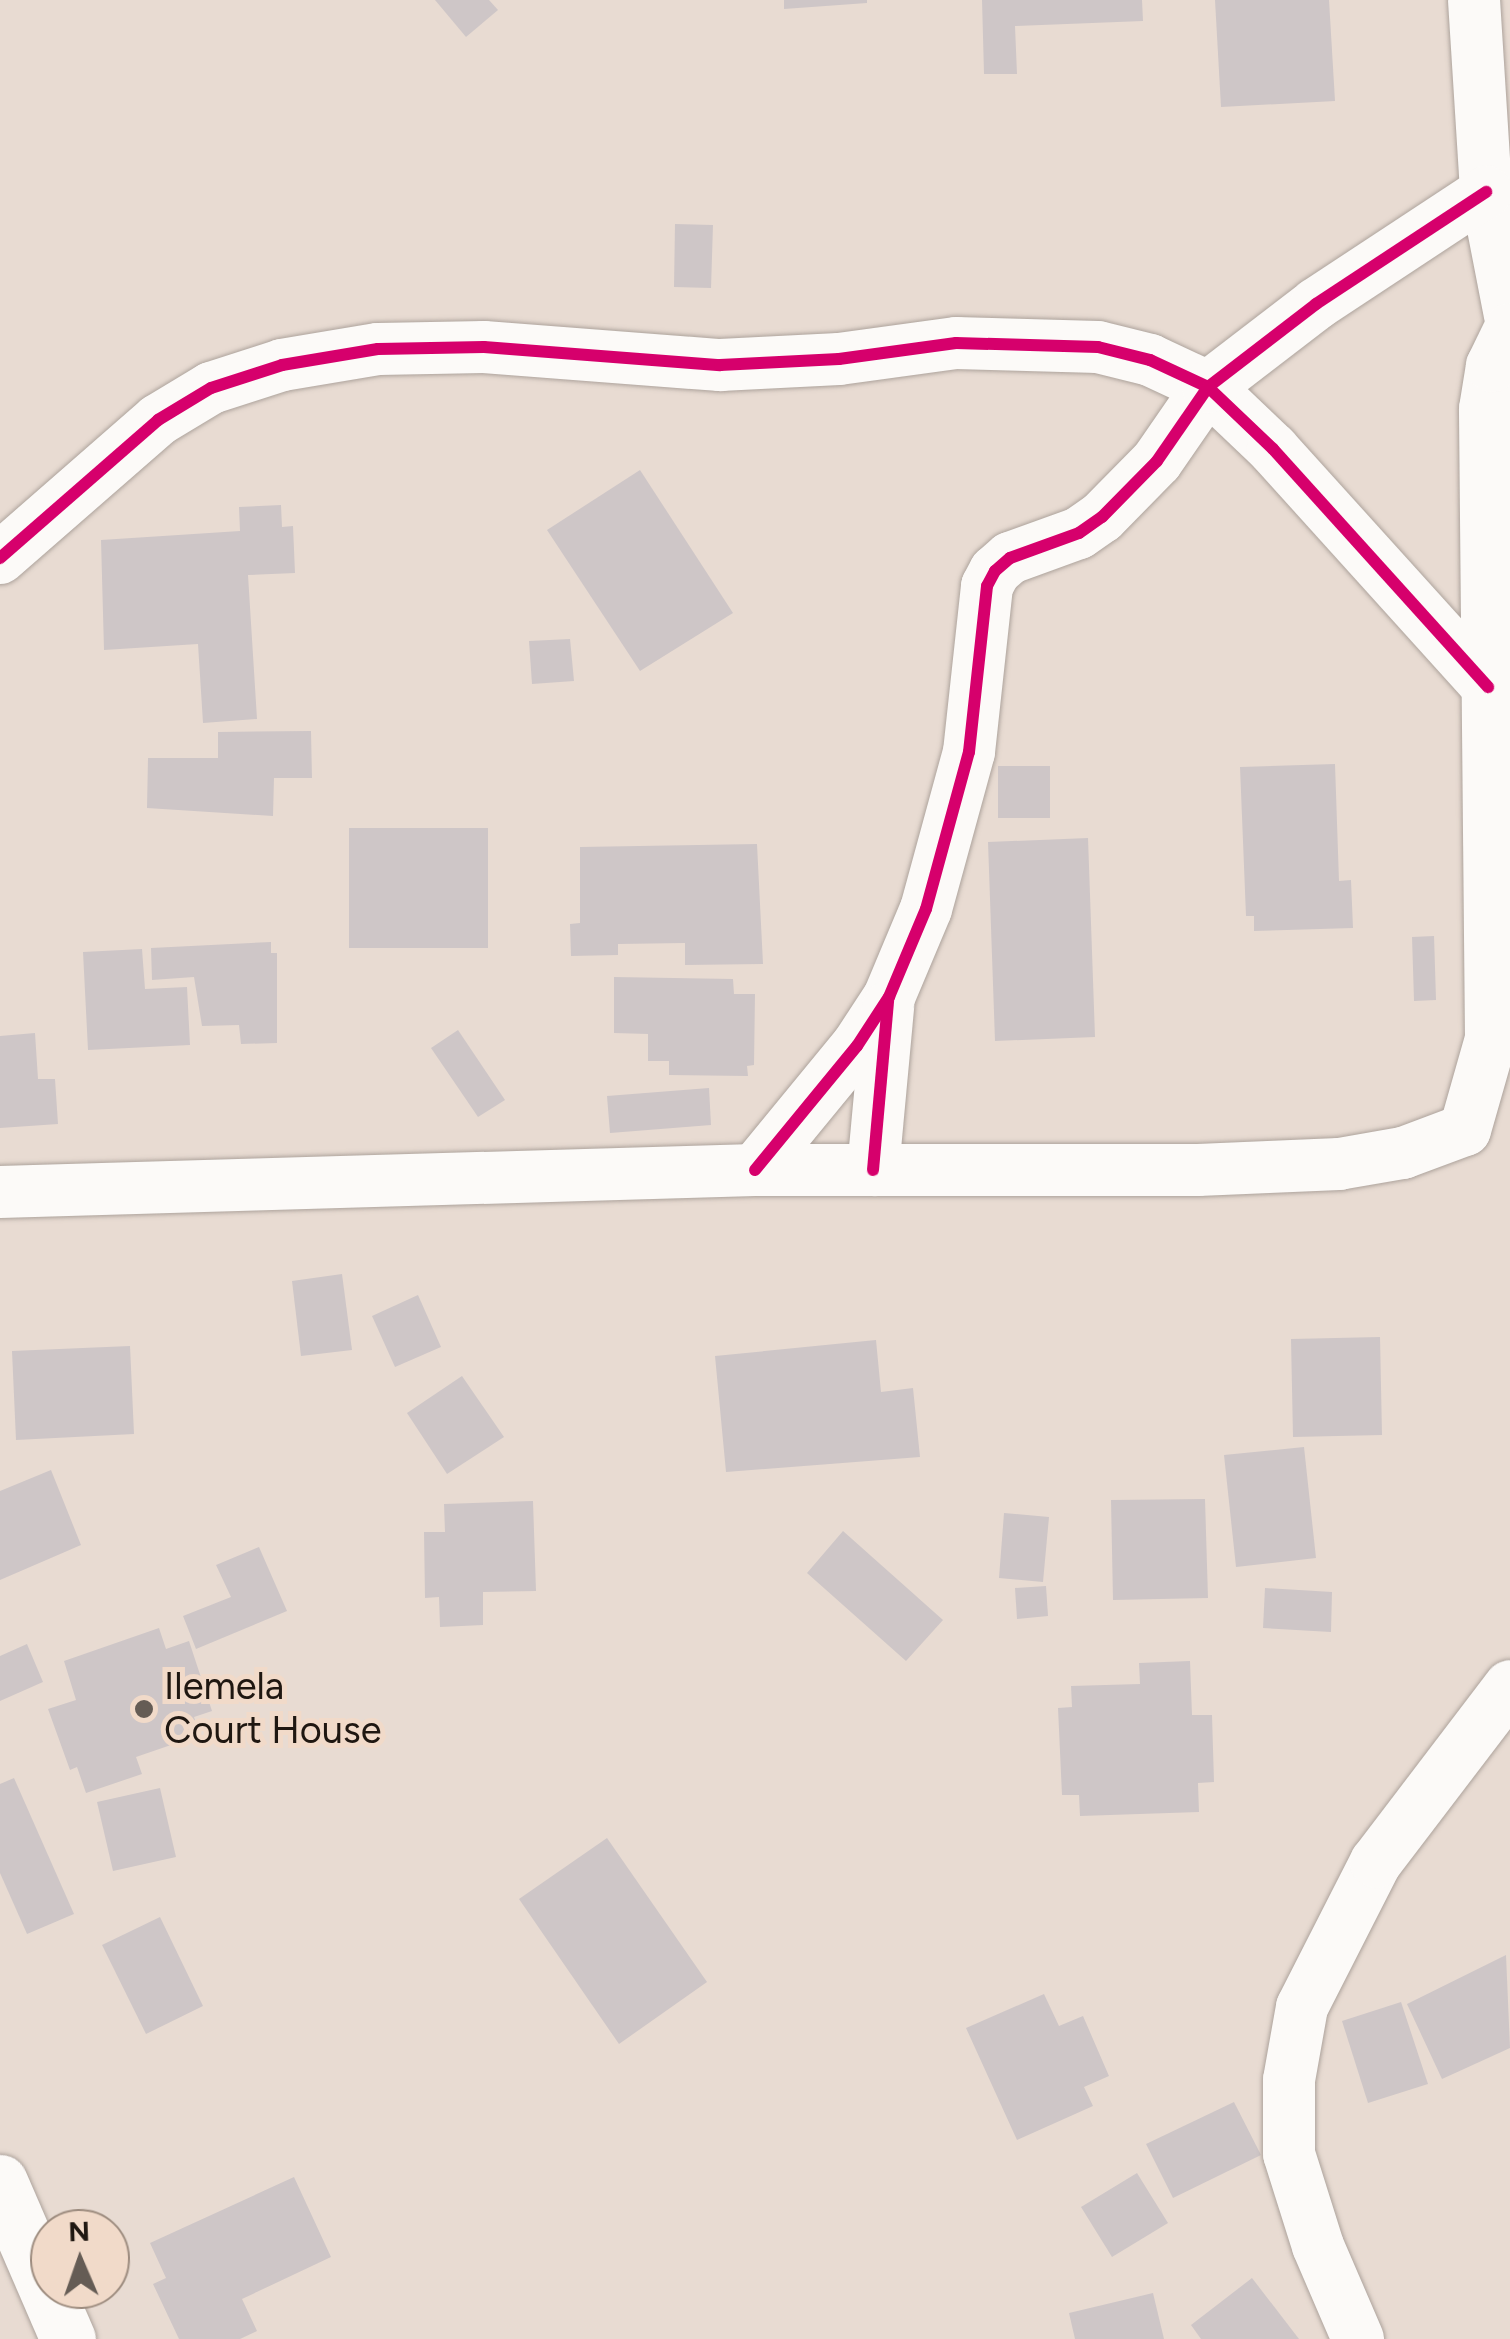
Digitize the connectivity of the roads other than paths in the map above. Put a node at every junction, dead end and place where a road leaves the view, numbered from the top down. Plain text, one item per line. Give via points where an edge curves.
1 (1474, 0) edge
2 (1486, 192) junction
3 (1510, 315) edge
4 (1510, 329) edge
5 (1208, 386) junction
6 (0, 558) edge
7 (1488, 687) junction
8 (889, 997) junction
9 (1488, 1130) edge
10 (755, 1170) junction
11 (872, 1170) junction
12 (0, 1192) edge
13 (1510, 1686) edge
14 (0, 2182) edge
15 (68, 2339) edge
16 (1358, 2339) edge

1 - 2 street
2 - 3 street
2 - 5 street via 1316,304
4 - 7 street via 1492,366 1484,409
5 - 6 street via 1098,347 1026,342 720,365 484,348 378,349 282,364 211,388 158,420
5 - 7 street
5 - 8 street via 1157,461 1102,517 1080,533 1010,558 987,586 970,752 956,816
7 - 9 street
8 - 10 street via 828,1088
8 - 11 street
9 - 11 street via 1338,1164
10 - 11 street
10 - 12 street
13 - 16 street via 1376,1862 1302,2007 1290,2080 1289,2154
14 - 15 street

